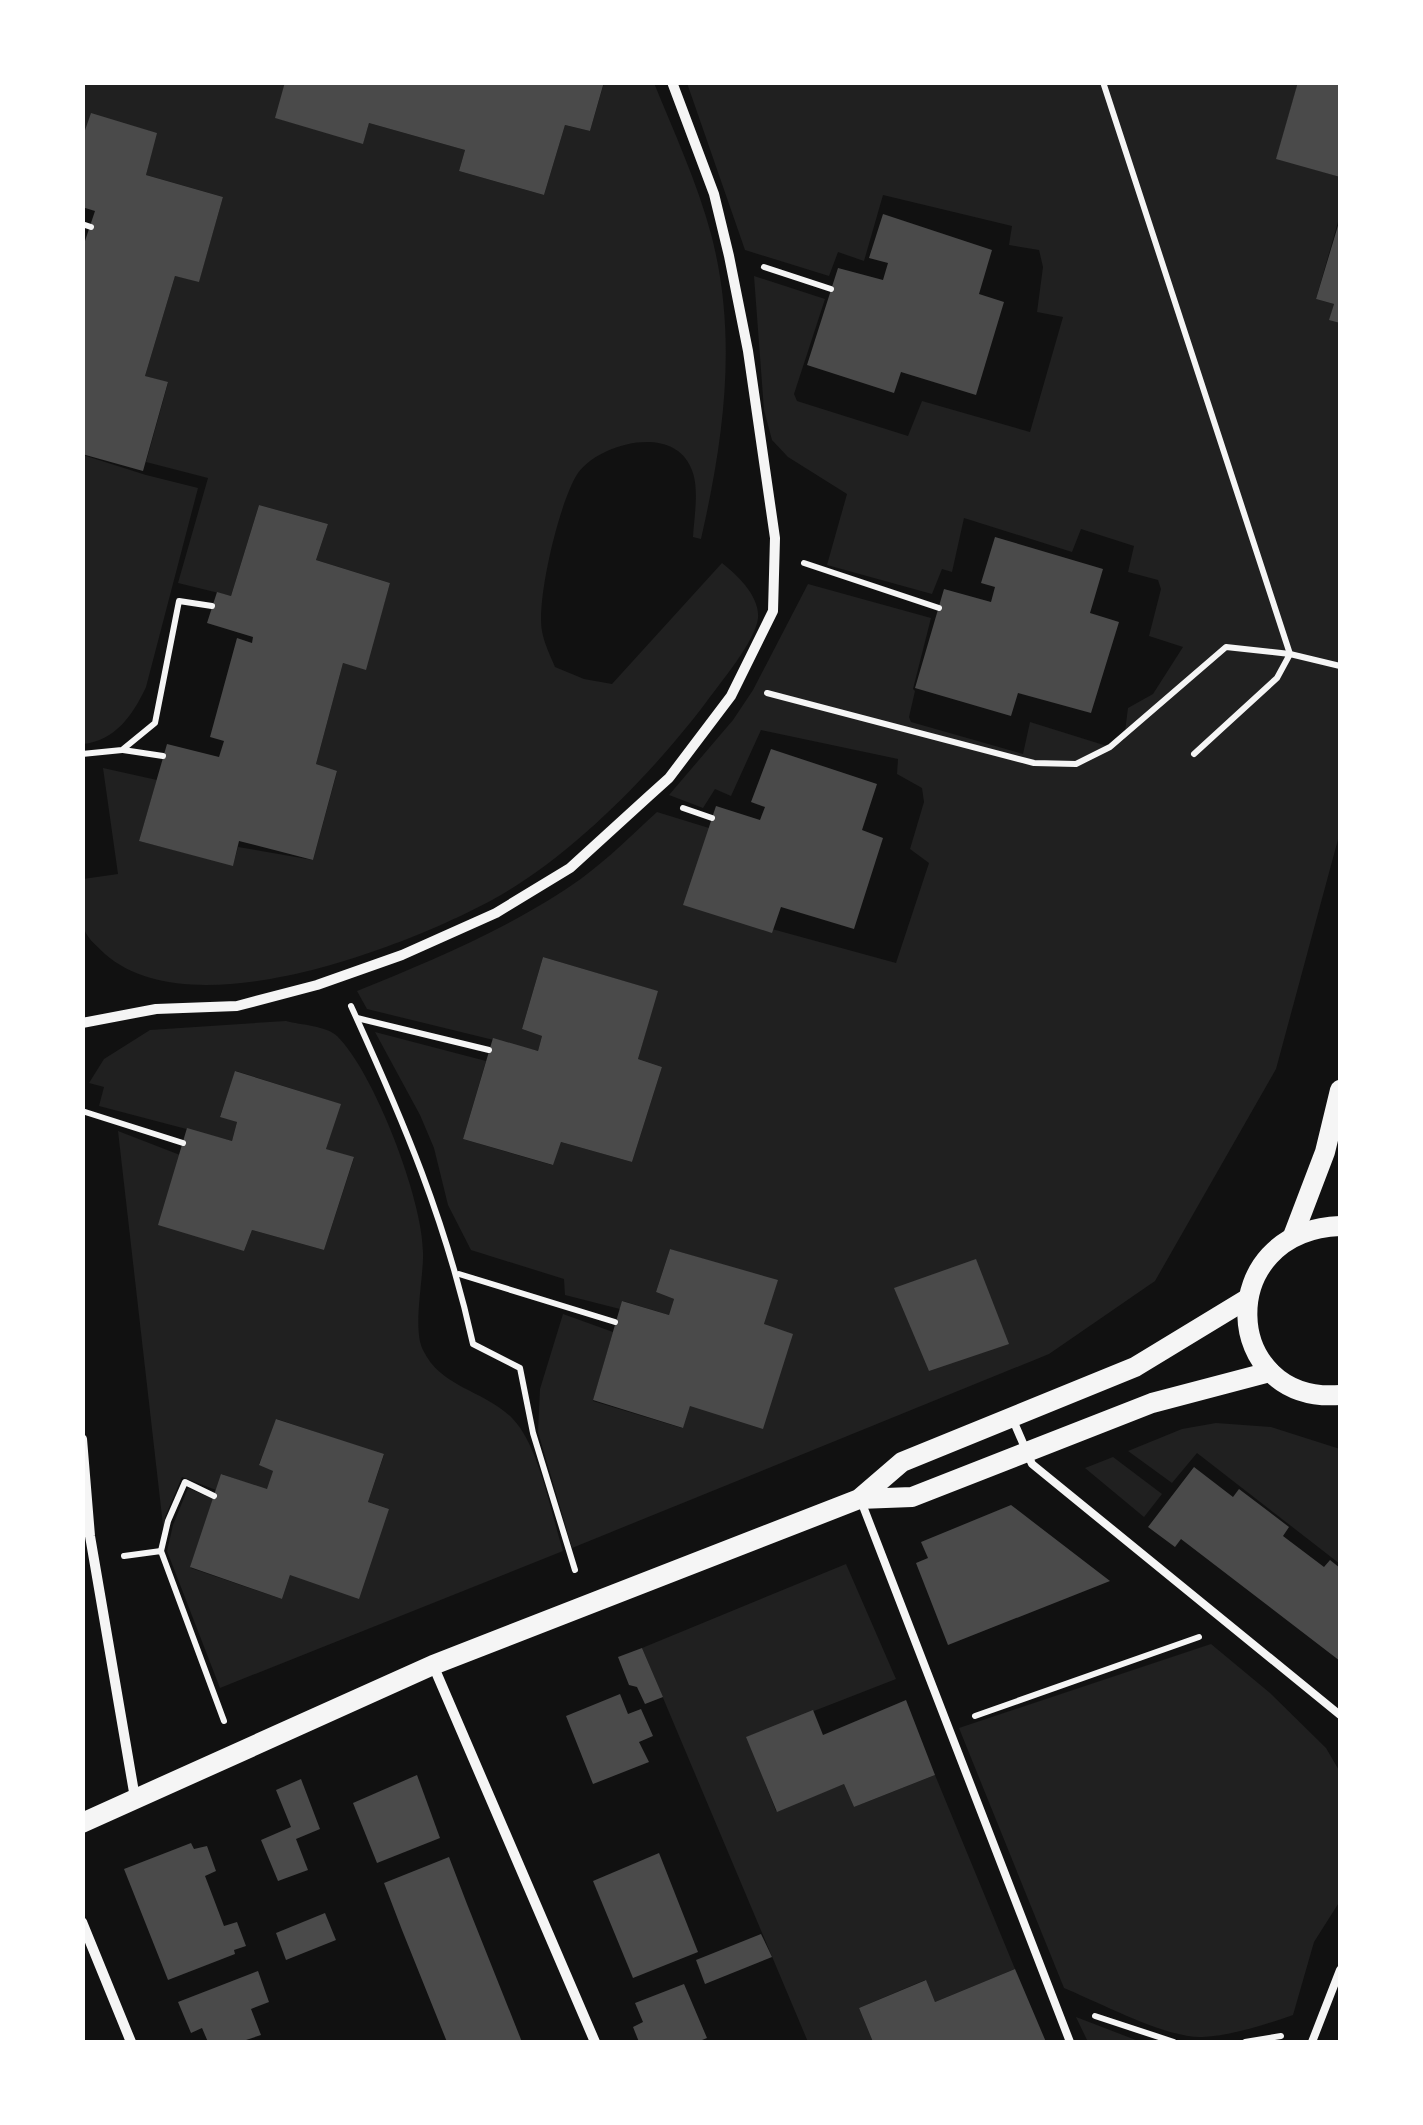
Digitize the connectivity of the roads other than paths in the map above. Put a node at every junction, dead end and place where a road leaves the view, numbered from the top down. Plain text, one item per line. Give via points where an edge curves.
1 (672, 82) edge
2 (82, 1023) edge
3 (1340, 1090) edge
4 (1340, 1226) edge
5 (1293, 1236) junction
6 (1247, 1300) junction
7 (1270, 1372) junction
8 (1340, 1396) edge
9 (1011, 1418) junction
10 (82, 1439) edge
11 (1028, 1452) junction
12 (860, 1498) junction
13 (433, 1665) junction
14 (1340, 1715) edge
15 (135, 1798) junction
16 (82, 1823) edge
17 (82, 1922) edge
18 (1340, 1975) edge
19 (131, 2042) edge
20 (595, 2042) edge
21 (1070, 2042) edge
22 (1312, 2042) edge

1 - 2 street via 714,194 729,256 775,538 773,610 737,685 669,778 570,868 496,913 338,978 237,1006 156,1009
3 - 5 main road
4 - 5 main road
5 - 6 main road via 1268,1254
6 - 7 main road via 1255,1351
6 - 9 main road via 1136,1367
7 - 8 main road via 1316,1397
7 - 11 main road via 1152,1403
9 - 11 lane
9 - 12 main road via 902,1462
10 - 15 street via 94,1560
11 - 12 main road via 912,1498
11 - 14 lane via 1032,1464
12 - 13 main road
12 - 21 lane
13 - 15 main road
13 - 20 street
15 - 16 main road
17 - 19 street
18 - 22 lane

